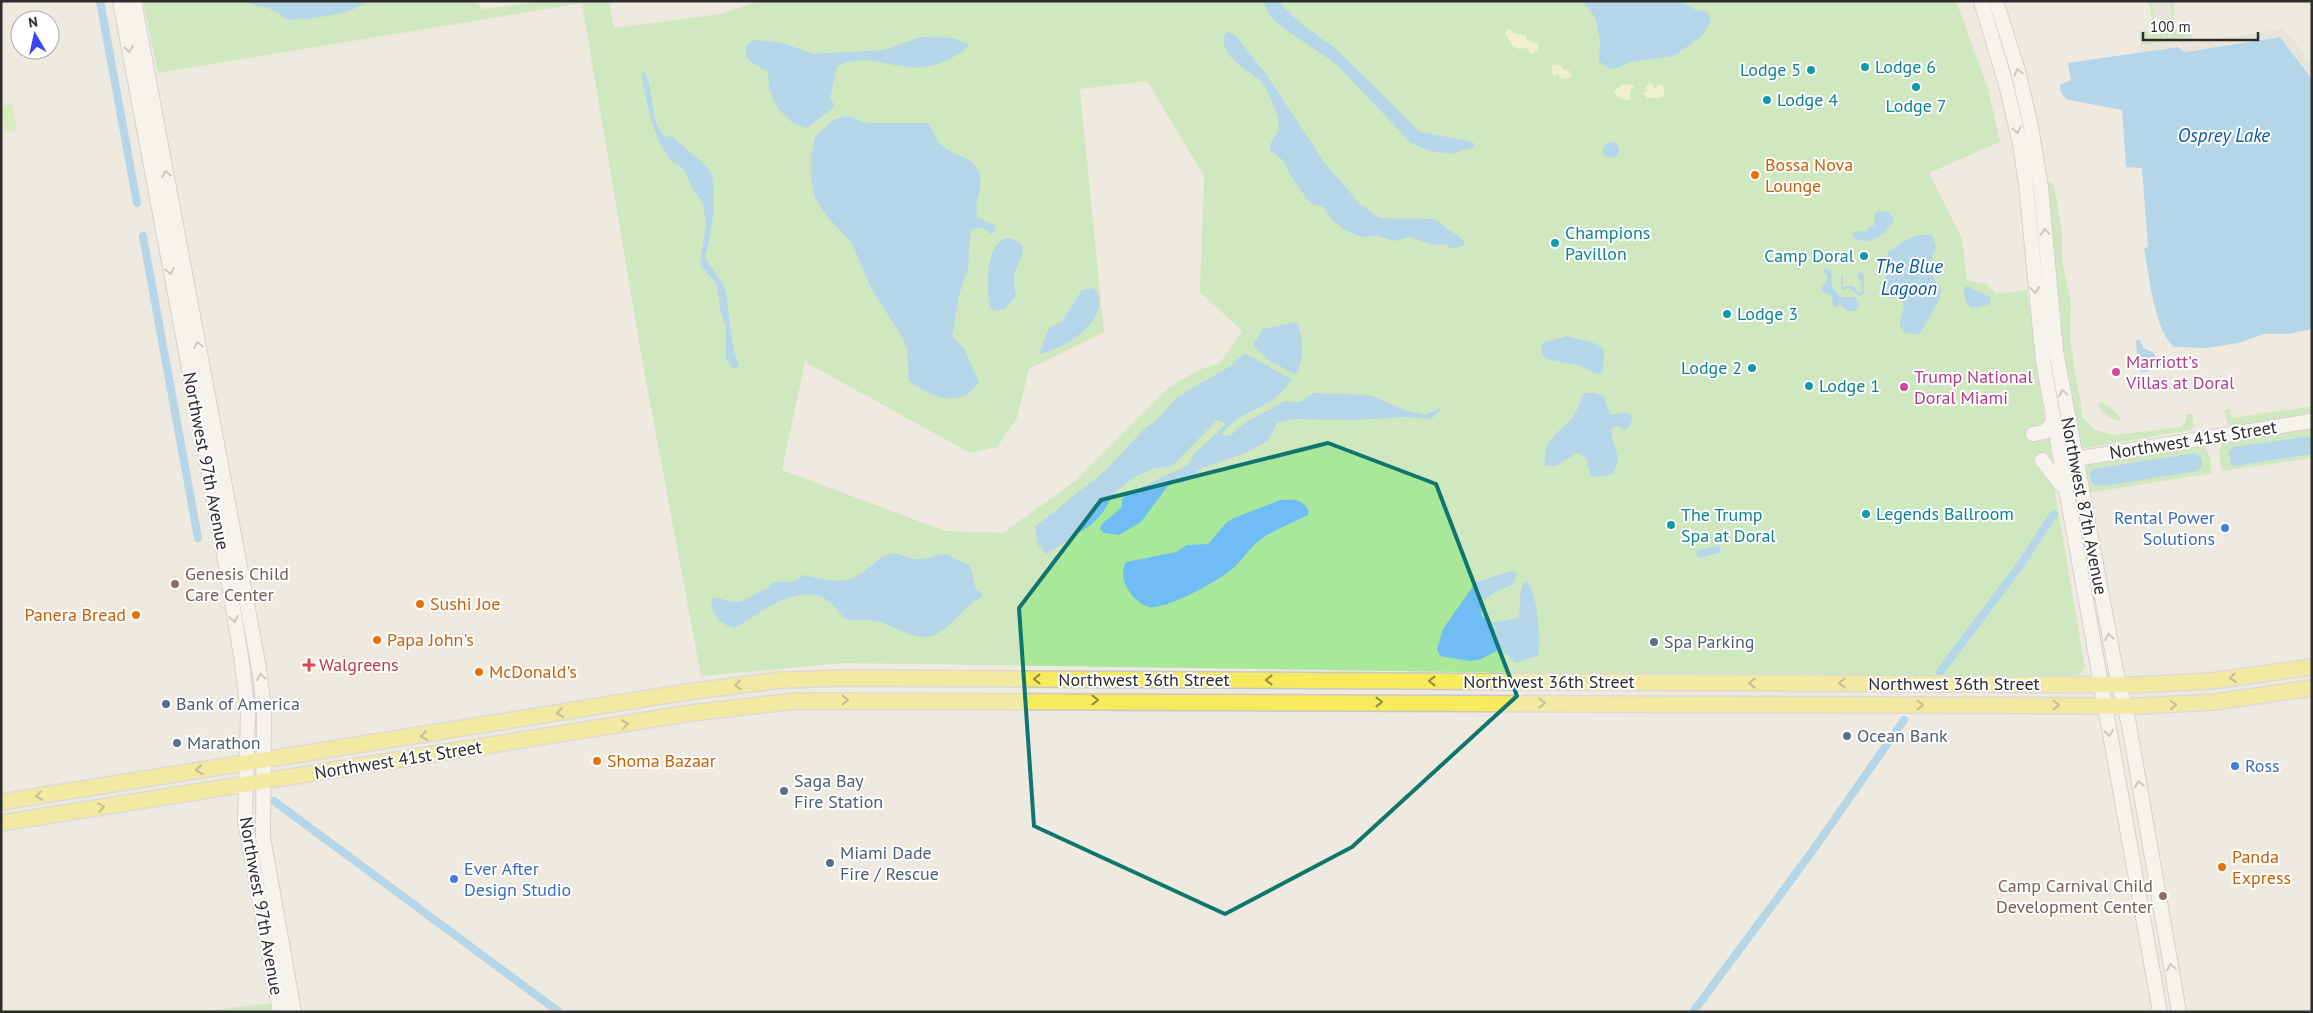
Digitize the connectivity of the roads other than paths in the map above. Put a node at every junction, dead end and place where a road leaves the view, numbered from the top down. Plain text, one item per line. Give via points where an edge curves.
1 (120, 1) edge
2 (134, 1) edge
3 (1981, 1) edge
4 (1996, 1) edge
5 (2036, 153) junction
6 (2022, 154) junction
7 (2312, 421) edge
8 (2054, 423) junction
9 (2032, 434) dead end
10 (2075, 459) junction
11 (2042, 460) dead end
12 (2064, 491) junction
13 (2073, 540) junction
14 (2099, 586) junction
15 (2312, 667) edge
16 (1015, 679) junction
17 (786, 680) joint
18 (1116, 680) junction
19 (1234, 680) junction
20 (1346, 681) junction
21 (1572, 682) junction
22 (1974, 684) junction
23 (2003, 684) junction
24 (2100, 684) junction
25 (2119, 684) junction
26 (2310, 685) edge
27 (687, 692) junction
28 (1015, 700) junction
29 (1115, 700) junction
30 (796, 701) joint
31 (1233, 701) junction
32 (1345, 702) junction
33 (1571, 703) junction
34 (1950, 705) junction
35 (1971, 705) junction
36 (2104, 706) junction
37 (2124, 706) junction
38 (595, 707) junction
39 (690, 713) junction
40 (525, 718) junction
41 (472, 728) junction
42 (577, 732) junction
43 (546, 736) junction
44 (501, 744) junction
45 (475, 748) junction
46 (263, 761) junction
47 (247, 763) junction
48 (262, 782) junction
49 (246, 784) junction
50 (1, 802) edge
51 (1, 823) edge
52 (2163, 922) junction
53 (2144, 925) junction
54 (280, 1012) edge
55 (294, 1012) edge
56 (2160, 1012) edge
57 (2180, 1012) edge

1 -> 47 street, Northwest 97th Avenue via 225,563 245,685
46 -> 2 street, Northwest 97th Avenue via 264,708 259,668
3 -> 6 street, Northwest 87th Avenue via 2006,81
5 -> 4 street, Northwest 87th Avenue via 2023,90
5 - 6 street
10 -> 5 street, Northwest 87th Avenue via 2053,333
6 -> 8 street, Northwest 87th Avenue via 2038,330
7 - 10 street, Northwest 41st Street
8 - 9 street via 2044,432
8 - 12 street, Northwest 87th Avenue
10 - 14 street, Northwest 87th Avenue
11 - 12 street
12 - 13 street, Northwest 87th Avenue
13 - 14 street via 2087,560 2092,579
13 - 24 street, Northwest 87th Avenue
25 -> 14 street, Northwest 87th Avenue
15 -> 25 main road, Northwest 36th Street via 2200,682
16 - 17 main road, Northwest 36th Street
18 -> 16 main road, Northwest 36th Street
16 - 28 main road
17 -> 27 main road, Northwest 41st Street
18 - 19 main road, Northwest 36th Street
18 - 29 main road
20 -> 19 main road, Northwest 36th Street
19 - 31 main road
21 -> 20 main road, Northwest 36th Street
20 - 32 main road
22 -> 21 main road, Northwest 36th Street
21 - 33 main road
22 - 23 main road, Northwest 36th Street
22 - 34 main road via 1968,693
23 - 24 main road, Northwest 36th Street
23 - 35 main road via 1986,691
24 - 25 main road, Northwest 36th Street
24 - 36 street, Northwest 87th Avenue
25 - 37 street, Northwest 87th Avenue
37 -> 26 main road, Northwest 36th Street via 2214,702
27 - 38 main road, Northwest 41st Street
27 - 39 main road
28 -> 29 main road, Northwest 36th Street
30 -> 28 main road, Northwest 36th Street
29 - 31 main road, Northwest 36th Street
30 - 39 main road, Northwest 41st Street
31 - 32 main road, Northwest 36th Street
32 -> 33 main road, Northwest 36th Street
33 -> 34 main road, Northwest 36th Street
34 - 35 main road, Northwest 36th Street
35 -> 36 main road, Northwest 36th Street
36 - 37 main road, Northwest 36th Street
36 -> 53 street, Northwest 87th Avenue
52 -> 37 street, Northwest 87th Avenue
38 -> 40 main road, Northwest 41st Street
38 - 42 main road via 580,721
42 -> 39 main road, Northwest 41st Street
40 - 41 main road, Northwest 41st Street
40 - 43 main road via 530,728
40 - 44 main road via 519,729
41 - 45 main road
41 -> 46 main road, Northwest 41st Street
42 - 43 main road, Northwest 41st Street
43 - 44 main road, Northwest 41st Street
44 - 45 main road, Northwest 41st Street
45 - 48 main road, Northwest 41st Street
46 - 47 main road, Northwest 41st Street
46 - 48 street, Northwest 97th Avenue
47 - 49 street, Northwest 97th Avenue
47 -> 50 main road, Northwest 41st Street
48 - 49 main road, Northwest 41st Street
48 - 55 street, Northwest 97th Avenue via 264,847
51 -> 49 main road, Northwest 41st Street
49 - 54 street, Northwest 97th Avenue via 246,827
52 - 53 street
57 -> 52 street, Northwest 87th Avenue
53 - 56 street, Northwest 87th Avenue

